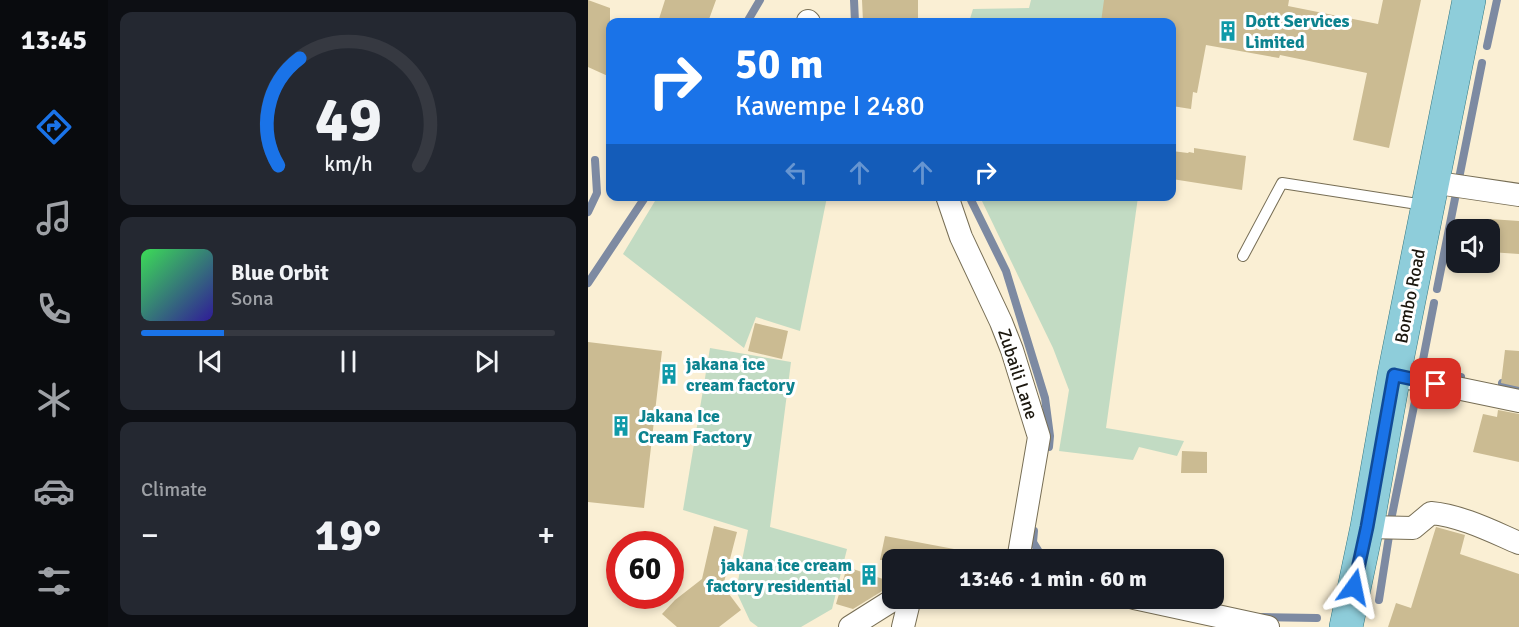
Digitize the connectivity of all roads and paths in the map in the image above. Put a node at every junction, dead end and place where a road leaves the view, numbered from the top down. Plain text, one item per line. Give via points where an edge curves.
1 (1469, 0) edge
2 (1429, 194) junction
3 (1519, 195) edge
4 (949, 201) edge
5 (1243, 256) dead end
6 (1394, 375) junction
7 (1519, 401) edge
8 (1367, 527) junction
9 (1519, 543) edge
10 (1020, 549) edge
11 (882, 607) edge
12 (907, 609) edge
13 (1185, 609) edge
14 (850, 627) edge
15 (903, 627) edge
16 (1268, 627) edge
17 (1346, 627) edge

1 - 2 main road, Bombo Road
2 - 3 street
2 - 5 lane via 1282,183
2 - 6 main road, Bombo Road
4 - 10 street, Zubaili Lane via 1012,350 1039,437
6 - 7 street
6 - 8 main road, Bombo Road
8 - 9 street via 1413,528 1431,513 1443,514
8 - 17 main road, Bombo Road
11 - 14 street
12 - 15 street
13 - 16 street

